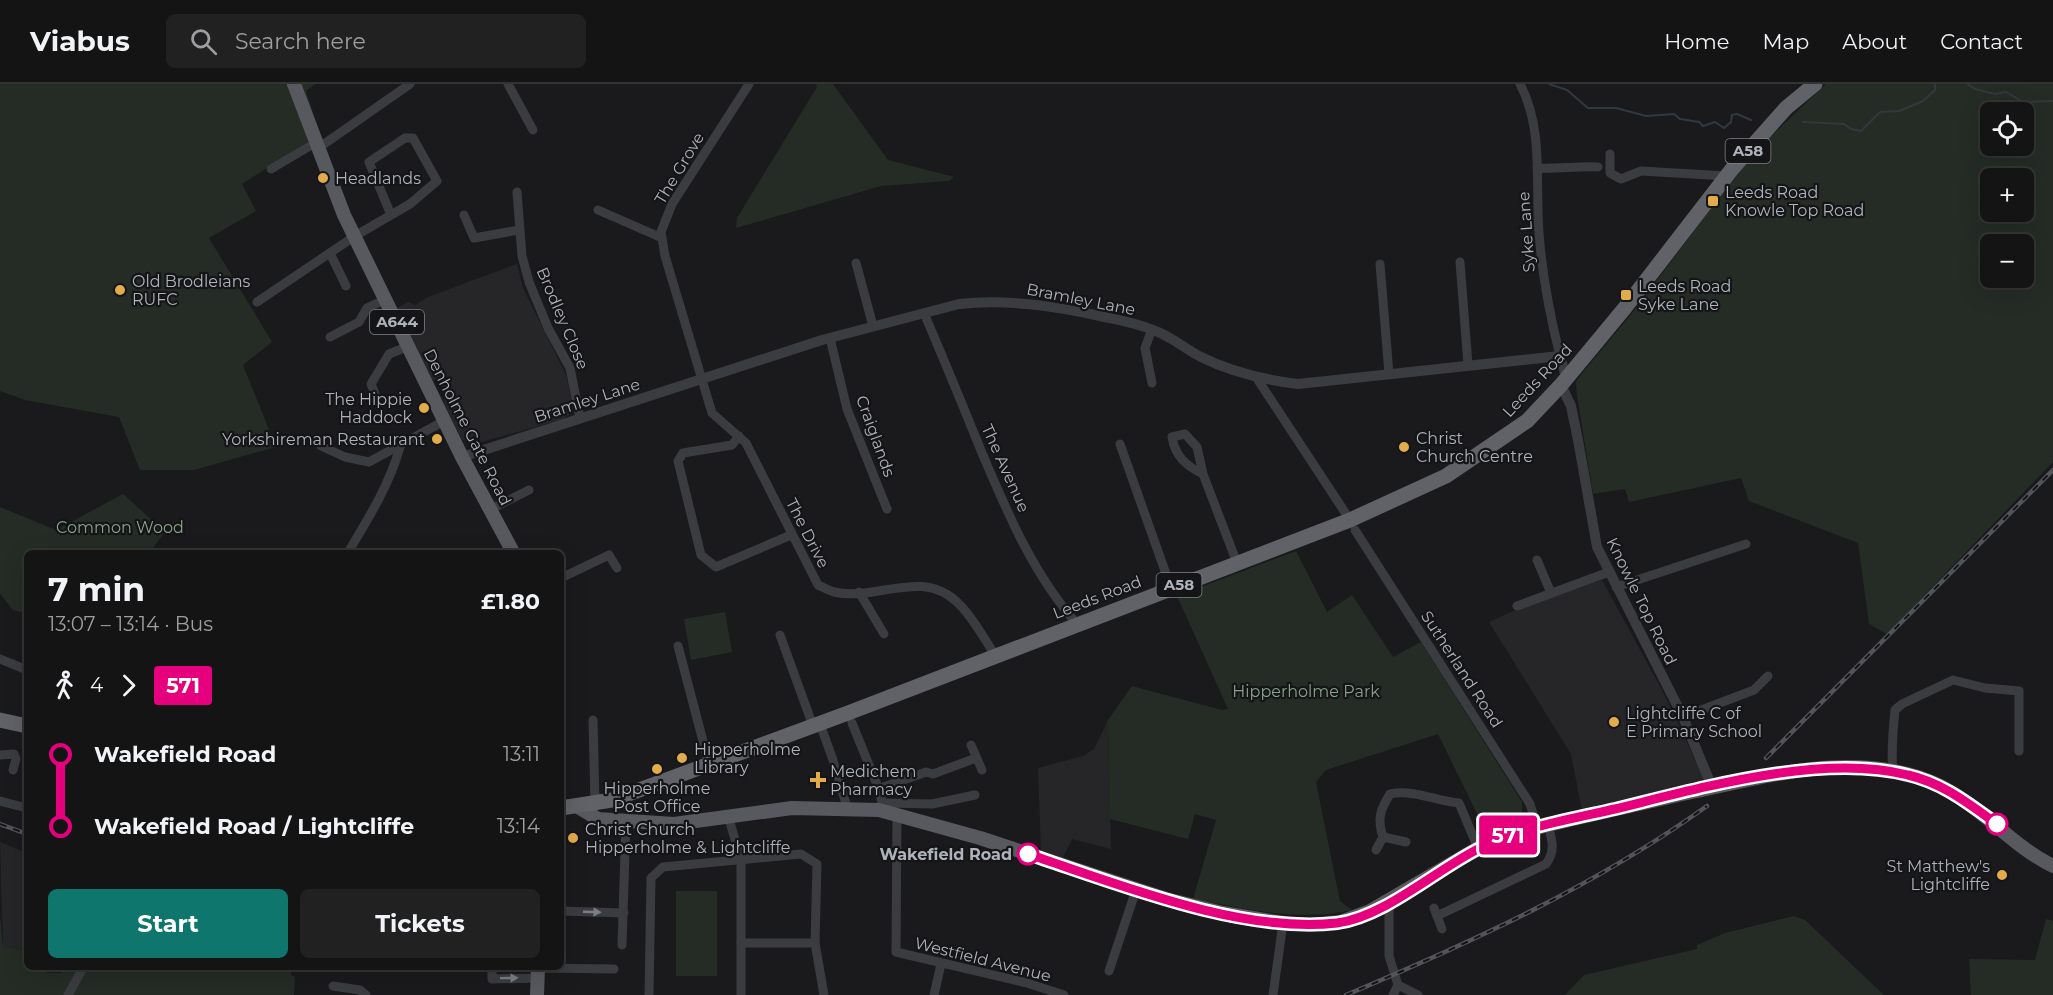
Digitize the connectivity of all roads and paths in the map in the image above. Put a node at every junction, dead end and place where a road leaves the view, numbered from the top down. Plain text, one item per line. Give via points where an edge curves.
1 (294, 84) edge
2 (410, 84) edge
3 (508, 84) edge
4 (749, 84) edge
5 (1520, 84) edge
6 (1815, 84) edge
7 (533, 130) dead end
8 (316, 146) junction
9 (1610, 154) dead end
10 (1598, 167) dead end
11 (1537, 168) junction
12 (271, 169) dead end
13 (1727, 176) junction
14 (517, 192) dead end
15 (598, 210) dead end
16 (391, 215) junction
17 (464, 215) dead end
18 (519, 230) junction
19 (355, 236) junction
20 (662, 238) junction
21 (330, 253) junction
22 (1460, 262) dead end
23 (856, 263) dead end
24 (1380, 264) dead end
25 (346, 286) dead end
26 (386, 299) junction
27 (256, 302) dead end
28 (924, 313) junction
29 (873, 326) junction
30 (1152, 329) junction
31 (330, 337) dead end
32 (830, 338) junction
33 (409, 346) junction
34 (1560, 356) junction
35 (1468, 365) junction
36 (1389, 374) junction
37 (1256, 377) junction
38 (703, 378) junction
39 (1564, 381) junction
40 (1152, 383) dead end
41 (375, 394) dead end
42 (580, 418) junction
43 (444, 421) junction
44 (739, 436) junction
45 (1120, 444) dead end
46 (321, 446) dead end
47 (400, 447) junction
48 (462, 457) junction
49 (1203, 474) dead end
50 (529, 490) dead end
51 (887, 509) dead end
52 (491, 510) junction
53 (1353, 525) junction
54 (791, 535) junction
55 (1746, 544) dead end
56 (349, 550) edge
57 (512, 550) edge
58 (1537, 561) dead end
59 (1236, 563) junction
60 (617, 568) dead end
61 (1609, 572) junction
62 (564, 577) edge
63 (1616, 587) junction
64 (1171, 588) junction
65 (859, 592) junction
66 (1551, 593) junction
67 (1517, 606) dead end
68 (1077, 624) junction
69 (884, 634) dead end
70 (780, 635) dead end
71 (678, 646) dead end
72 (995, 655) junction
73 (0, 658) edge
74 (24, 669) edge
75 (1768, 676) dead end
76 (1683, 717) junction
77 (0, 720) edge
78 (593, 720) dead end
79 (852, 723) dead end
80 (24, 725) edge
81 (816, 725) junction
82 (971, 745) dead end
83 (2019, 751) dead end
84 (0, 755) edge
85 (976, 758) junction
86 (709, 764) junction
87 (13, 770) dead end
88 (982, 770) dead end
89 (1893, 772) junction
90 (1712, 788) junction
91 (878, 789) junction
92 (975, 795) dead end
93 (0, 801) edge
94 (595, 803) junction
95 (24, 807) edge
96 (578, 807) junction
97 (847, 807) junction
98 (564, 808) edge
99 (887, 810) junction
100 (729, 819) junction
101 (626, 821) junction
102 (1542, 826) junction
103 (1383, 837) junction
104 (1406, 842) dead end
105 (1478, 848) junction
106 (1376, 850) dead end
107 (741, 860) junction
108 (2053, 866) edge
109 (1136, 890) junction
110 (1389, 901) junction
111 (564, 911) edge
112 (624, 913) junction
113 (1283, 923) junction
114 (1442, 929) dead end
115 (815, 943) junction
116 (741, 944) junction
117 (622, 945) dead end
118 (941, 964) junction
119 (614, 969) dead end
120 (82, 970) edge
121 (492, 970) edge
122 (1109, 970) dead end
123 (538, 971) edge
124 (1398, 985) junction
125 (333, 986) dead end
126 (68, 995) edge
127 (366, 995) edge
128 (537, 995) edge
129 (649, 995) edge
130 (741, 995) edge
131 (824, 995) edge
132 (934, 995) edge
133 (1064, 995) edge
134 (1273, 995) edge
135 (1393, 995) edge
136 (1418, 995) edge

1 - 8 main road, Denholme Gate Road / A644
2 - 8 street
3 - 7 street
4 - 20 street, The Grove via 672,204
5 - 11 street, Syke Lane via 1535,131
6 - 13 highway, A58 via 1786,108
8 - 12 street
8 - 19 main road, Denholme Gate Road / A644
9 - 13 street via 1610,173 1621,179 1641,171
10 - 11 street
11 - 34 street, Syke Lane via 1539,240
13 - 39 highway, Leeds Road / A58
14 - 18 street, Brodley Close
15 - 20 street
16 - 16 street via 369,162 405,138 413,138 437,182
16 - 19 street
17 - 18 street via 474,238
18 - 42 street, Brodley Close via 529,282 570,368
19 - 21 street
19 - 26 main road, Denholme Gate Road / A644
20 - 38 street
21 - 25 street
21 - 27 street
22 - 35 street
23 - 29 street
24 - 36 street
26 - 31 street via 367,308 359,322
26 - 33 main road, Denholme Gate Road / A644
28 - 29 street, Bramley Lane
28 - 30 street, Bramley Lane via 959,304 1018,302
28 - 68 street, The Avenue via 1026,549 1052,596
29 - 32 street, Bramley Lane
30 - 37 street, Bramley Lane via 1201,357
30 - 40 street via 1145,348
32 - 38 street, Bramley Lane
32 - 51 street, Craiglands via 847,409
33 - 41 street via 389,354 371,384
33 - 43 main road, Denholme Gate Road / A644
34 - 35 street, Bramley Lane
34 - 39 street, Syke Lane
35 - 36 street, Bramley Lane
36 - 37 street, Bramley Lane via 1308,384
37 - 53 street, Sutherland Road
38 - 42 street, Bramley Lane
38 - 44 street, The Drive via 712,413
39 - 53 highway, Leeds Road / A58 via 1527,421 1487,451
39 - 61 street, Knowle Top Road via 1597,547
42 - 48 street, Bramley Lane
43 - 47 street
43 - 48 main road, Denholme Gate Road / A644
44 - 54 street, The Drive
44 - 54 street via 732,445 683,453 678,462 701,555 716,567
45 - 64 street
46 - 47 street via 369,462
47 - 56 street via 379,501
48 - 52 main road, Denholme Gate Road / A644
49 - 59 street
50 - 52 street
52 - 57 main road, Denholme Gate Road / A644
53 - 59 highway, Leeds Road / A58
53 - 102 street, Sutherland Road
54 - 65 street, The Drive via 818,585 834,592
55 - 63 street
58 - 66 street
59 - 64 highway, Leeds Road / A58
60 - 62 street via 609,555
61 - 63 street, Knowle Top Road
61 - 66 street
63 - 76 street, Knowle Top Road
64 - 68 highway, Leeds Road / A58
65 - 69 street
65 - 72 street, The Drive via 913,585 936,587 958,603
66 - 67 street
68 - 72 highway, Leeds Road / A58
70 - 81 street
71 - 86 street
72 - 81 highway, Leeds Road / A58
73 - 74 street
75 - 76 street via 1754,690
76 - 90 street, Knowle Top Road
77 - 80 highway
78 - 94 street
79 - 91 street
81 - 86 highway, Leeds Road / A58
81 - 97 street
82 - 85 street
83 - 89 street via 2019,691 1953,680 1895,710
84 - 87 street via 15,754
85 - 88 street
85 - 91 street
86 - 94 highway, Leeds Road / A58
89 - 90 main road via 1858,768 1802,770
89 - 108 main road via 1930,781 1957,795
90 - 102 main road
91 - 99 street
92 - 99 street
93 - 95 street
94 - 96 highway, Leeds Road / A58
96 - 98 highway, Leeds Road / A58
96 - 101 main road via 598,819
97 - 99 main road
97 - 100 main road via 792,808
99 - 109 main road
99 - 118 street, Westfield Avenue via 896,952
100 - 101 main road via 674,824
100 - 107 street
101 - 112 street
102 - 105 main road
102 - 114 street, Sutherland Road via 1553,844 1546,864 1435,912
103 - 104 street
103 - 105 street via 1378,822 1382,806 1390,794 1406,791 1440,802 1459,803
103 - 106 street
105 - 110 main road
107 - 115 street via 801,854 816,864
107 - 116 street
107 - 129 street via 663,867 651,878
109 - 113 main road via 1200,908
109 - 122 street
110 - 113 main road via 1340,922
110 - 124 street via 1389,956
111 -> 112 street
112 - 117 street
113 - 134 street
115 - 116 street
115 - 131 street
116 - 130 street
118 - 132 street
118 - 133 street, Westfield Avenue
119 - 123 street
120 - 126 street
121 -> 123 street via 492,979
123 - 128 main road
124 - 135 street
124 - 136 street
125 - 127 street via 360,990

